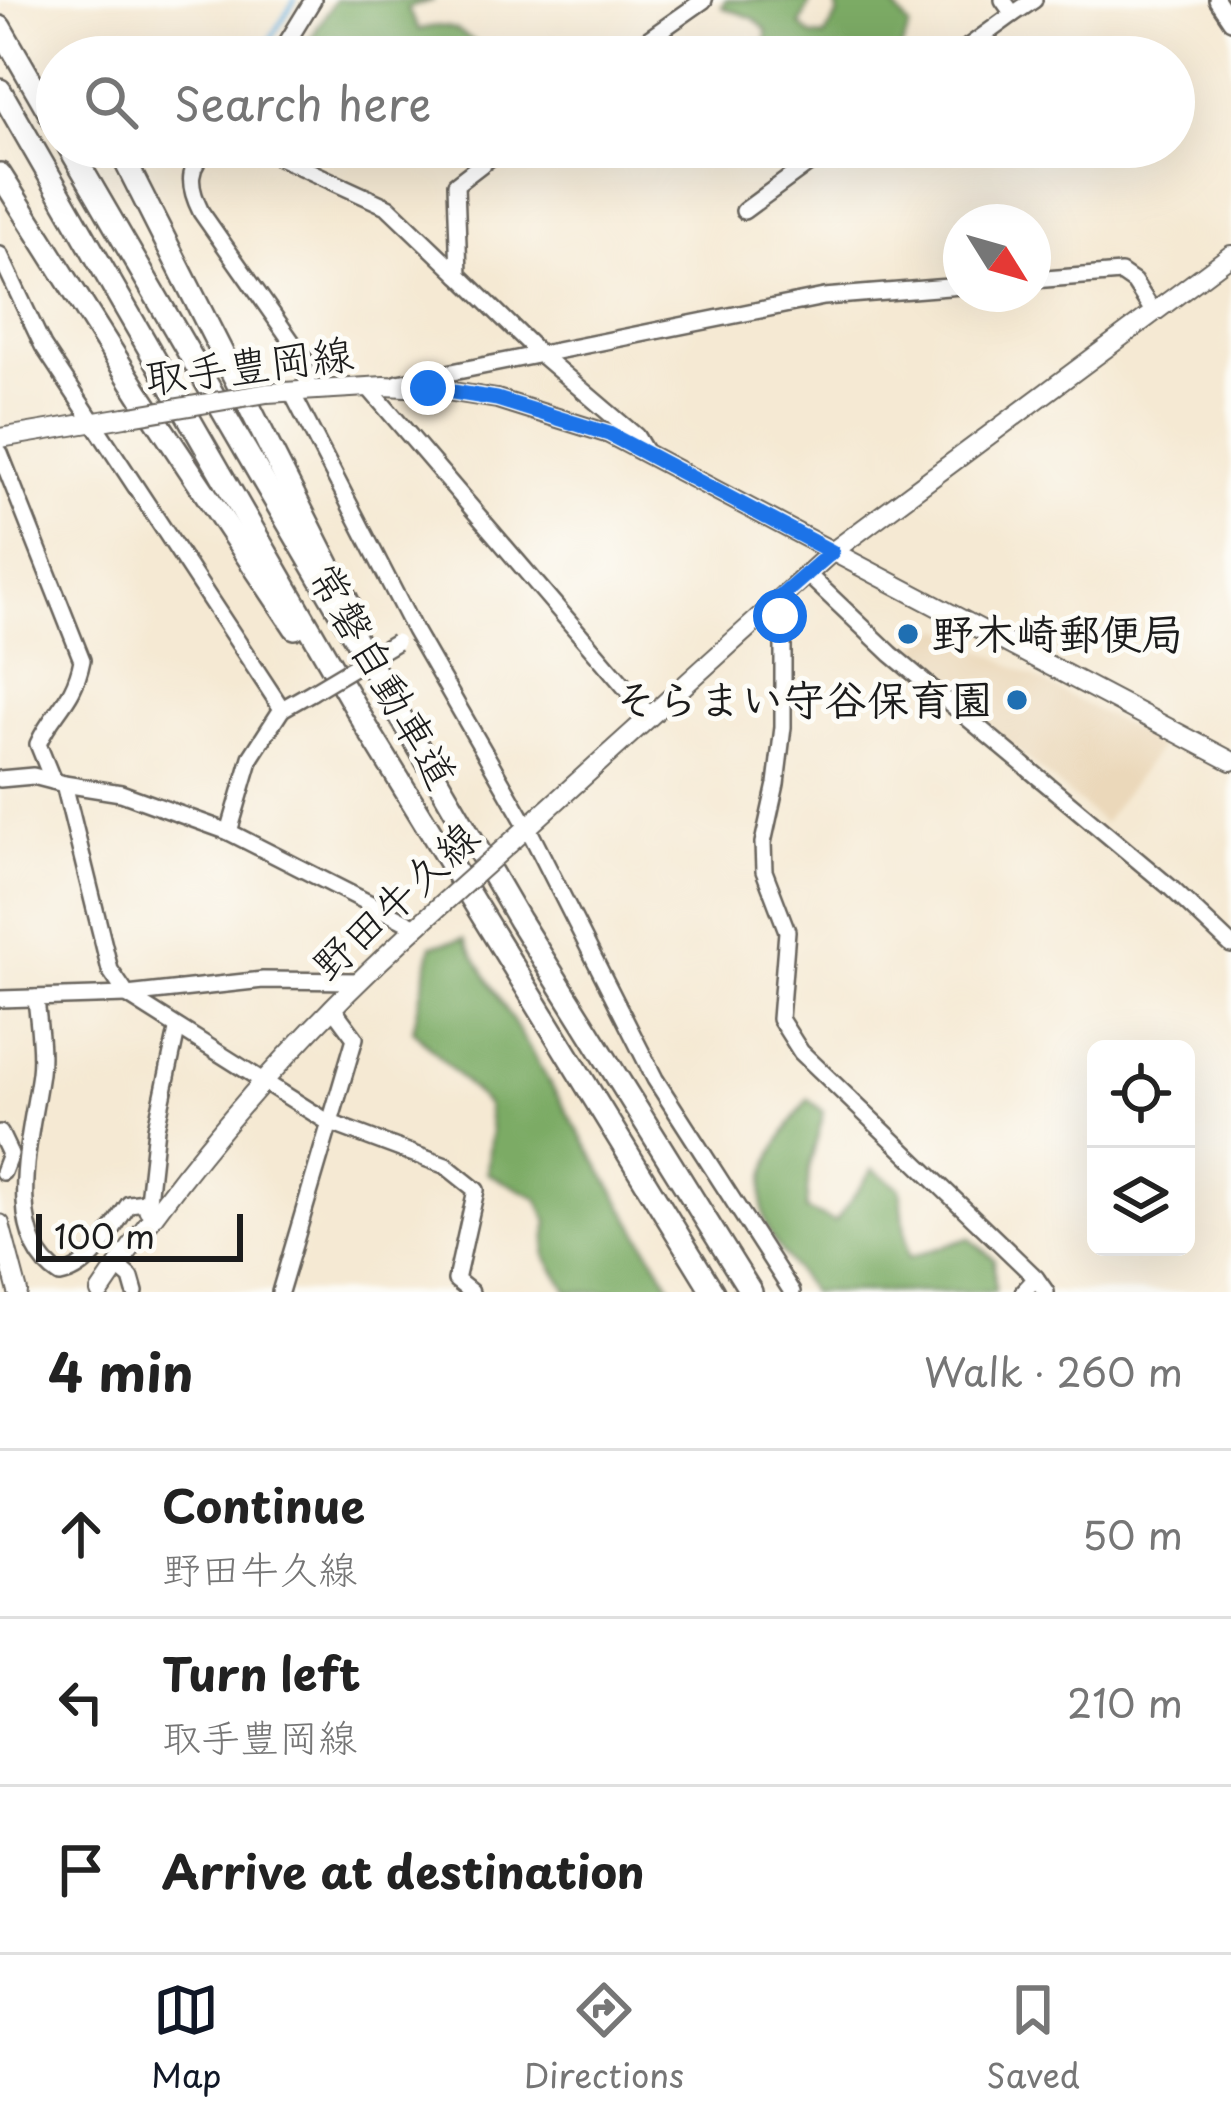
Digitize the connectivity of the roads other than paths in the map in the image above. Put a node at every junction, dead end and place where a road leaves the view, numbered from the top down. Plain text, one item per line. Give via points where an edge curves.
1 (313, 0) edge
2 (704, 0) edge
3 (1034, 0) edge
4 (1217, 0) edge
5 (1008, 7) edge
6 (1231, 21) edge
7 (0, 27) edge
8 (291, 36) edge
9 (653, 36) edge
10 (977, 36) edge
11 (0, 90) edge
12 (36, 90) edge
13 (36, 153) edge
14 (45, 168) edge
15 (81, 168) edge
16 (129, 168) edge
17 (192, 168) edge
18 (303, 168) edge
19 (477, 168) edge
20 (802, 168) edge
21 (0, 175) edge
22 (744, 211) dead end
23 (0, 255) edge
24 (1231, 255) edge
25 (459, 275) junction
26 (1051, 279) edge
27 (943, 287) edge
28 (1154, 313) junction
29 (541, 355) junction
30 (376, 386) junction
31 (299, 390) junction
32 (95, 422) junction
33 (0, 438) edge
34 (645, 451) junction
35 (0, 453) edge
36 (832, 552) junction
37 (806, 573) junction
38 (772, 604) junction
39 (414, 630) junction
40 (282, 709) junction
41 (649, 715) junction
42 (369, 731) junction
43 (1231, 761) edge
44 (0, 779) edge
45 (59, 783) junction
46 (448, 801) junction
47 (528, 828) junction
48 (229, 832) junction
49 (416, 927) junction
50 (1231, 945) edge
51 (358, 981) junction
52 (127, 995) junction
53 (36, 998) junction
54 (0, 999) edge
55 (332, 1007) junction
56 (177, 1030) junction
57 (262, 1082) junction
58 (328, 1122) junction
59 (0, 1133) edge
60 (3, 1172) edge
61 (146, 1202) junction
62 (149, 1223) junction
63 (0, 1224) edge
64 (117, 1266) junction
65 (1041, 1285) edge
66 (18, 1292) edge
67 (100, 1292) edge
68 (135, 1292) edge
69 (280, 1292) edge
70 (471, 1292) edge
71 (713, 1292) edge
72 (751, 1292) edge
73 (792, 1292) edge
74 (1023, 1292) edge

1 - 8 street
2 - 9 street
3 - 5 street
4 - 6 street
5 - 10 street
7 - 12 highway
11 - 13 highway, 常磐自動車道
14 - 42 highway, 常磐自動車道
15 - 46 highway, 常磐自動車道
16 - 46 highway
17 - 31 street via 201,212 304,359
18 - 25 street via 388,207
19 - 25 street via 456,184
20 - 22 street
21 - 42 highway via 249,562
23 - 32 street via 43,346
24 - 28 main road, 野田牛久線
25 - 29 street
26 - 28 street via 1120,273
27 - 29 street via 824,297
28 - 36 main road, 野田牛久線
29 - 30 street
29 - 34 street
30 - 31 main road, 取手豊岡線
30 - 34 main road, 取手豊岡線 via 497,399
30 - 41 street
31 - 32 main road, 取手豊岡線, bridge
31 - 39 street
32 - 33 main road, 取手豊岡線
32 - 40 street
34 - 36 main road, 取手豊岡線
35 - 45 street via 82,660 69,701 38,744
36 - 37 main road, 野田牛久線
36 - 43 main road
37 - 38 main road, 野田牛久線
37 - 50 street
38 - 41 main road, 野田牛久線
38 - 65 street via 783,621 783,727 763,843 764,871 787,931 780,1019 801,1052
39 - 40 street, bridge
39 - 47 street
40 - 48 street via 251,757
41 - 47 main road, 野田牛久線
42 - 71 highway, 常磐自動車道
44 - 45 street
45 - 48 street via 121,794
45 - 52 street via 110,970
46 - 72 highway, 常磐自動車道
47 - 49 main road, 野田牛久線, bridge
47 - 73 street via 655,1079
48 - 49 street
49 - 51 main road, 野田牛久線
51 - 52 street via 263,980
51 - 55 main road, 野田牛久線
52 - 53 street
52 - 56 street
53 - 54 street
53 - 61 street via 41,1067 23,1185 41,1256 60,1275 70,1274 129,1204
55 - 57 main road, 野田牛久線
55 - 58 street via 355,1038
56 - 57 street
56 - 61 street
57 - 58 street
57 - 62 main road, 野田牛久線
58 - 69 street
58 - 70 street via 446,1166 476,1190 456,1280
59 - 60 street via 10,1154
61 - 62 street
62 - 64 main road, 野田牛久線
63 - 66 main road
64 - 67 main road, 野田牛久線
64 - 68 street
65 - 74 street

